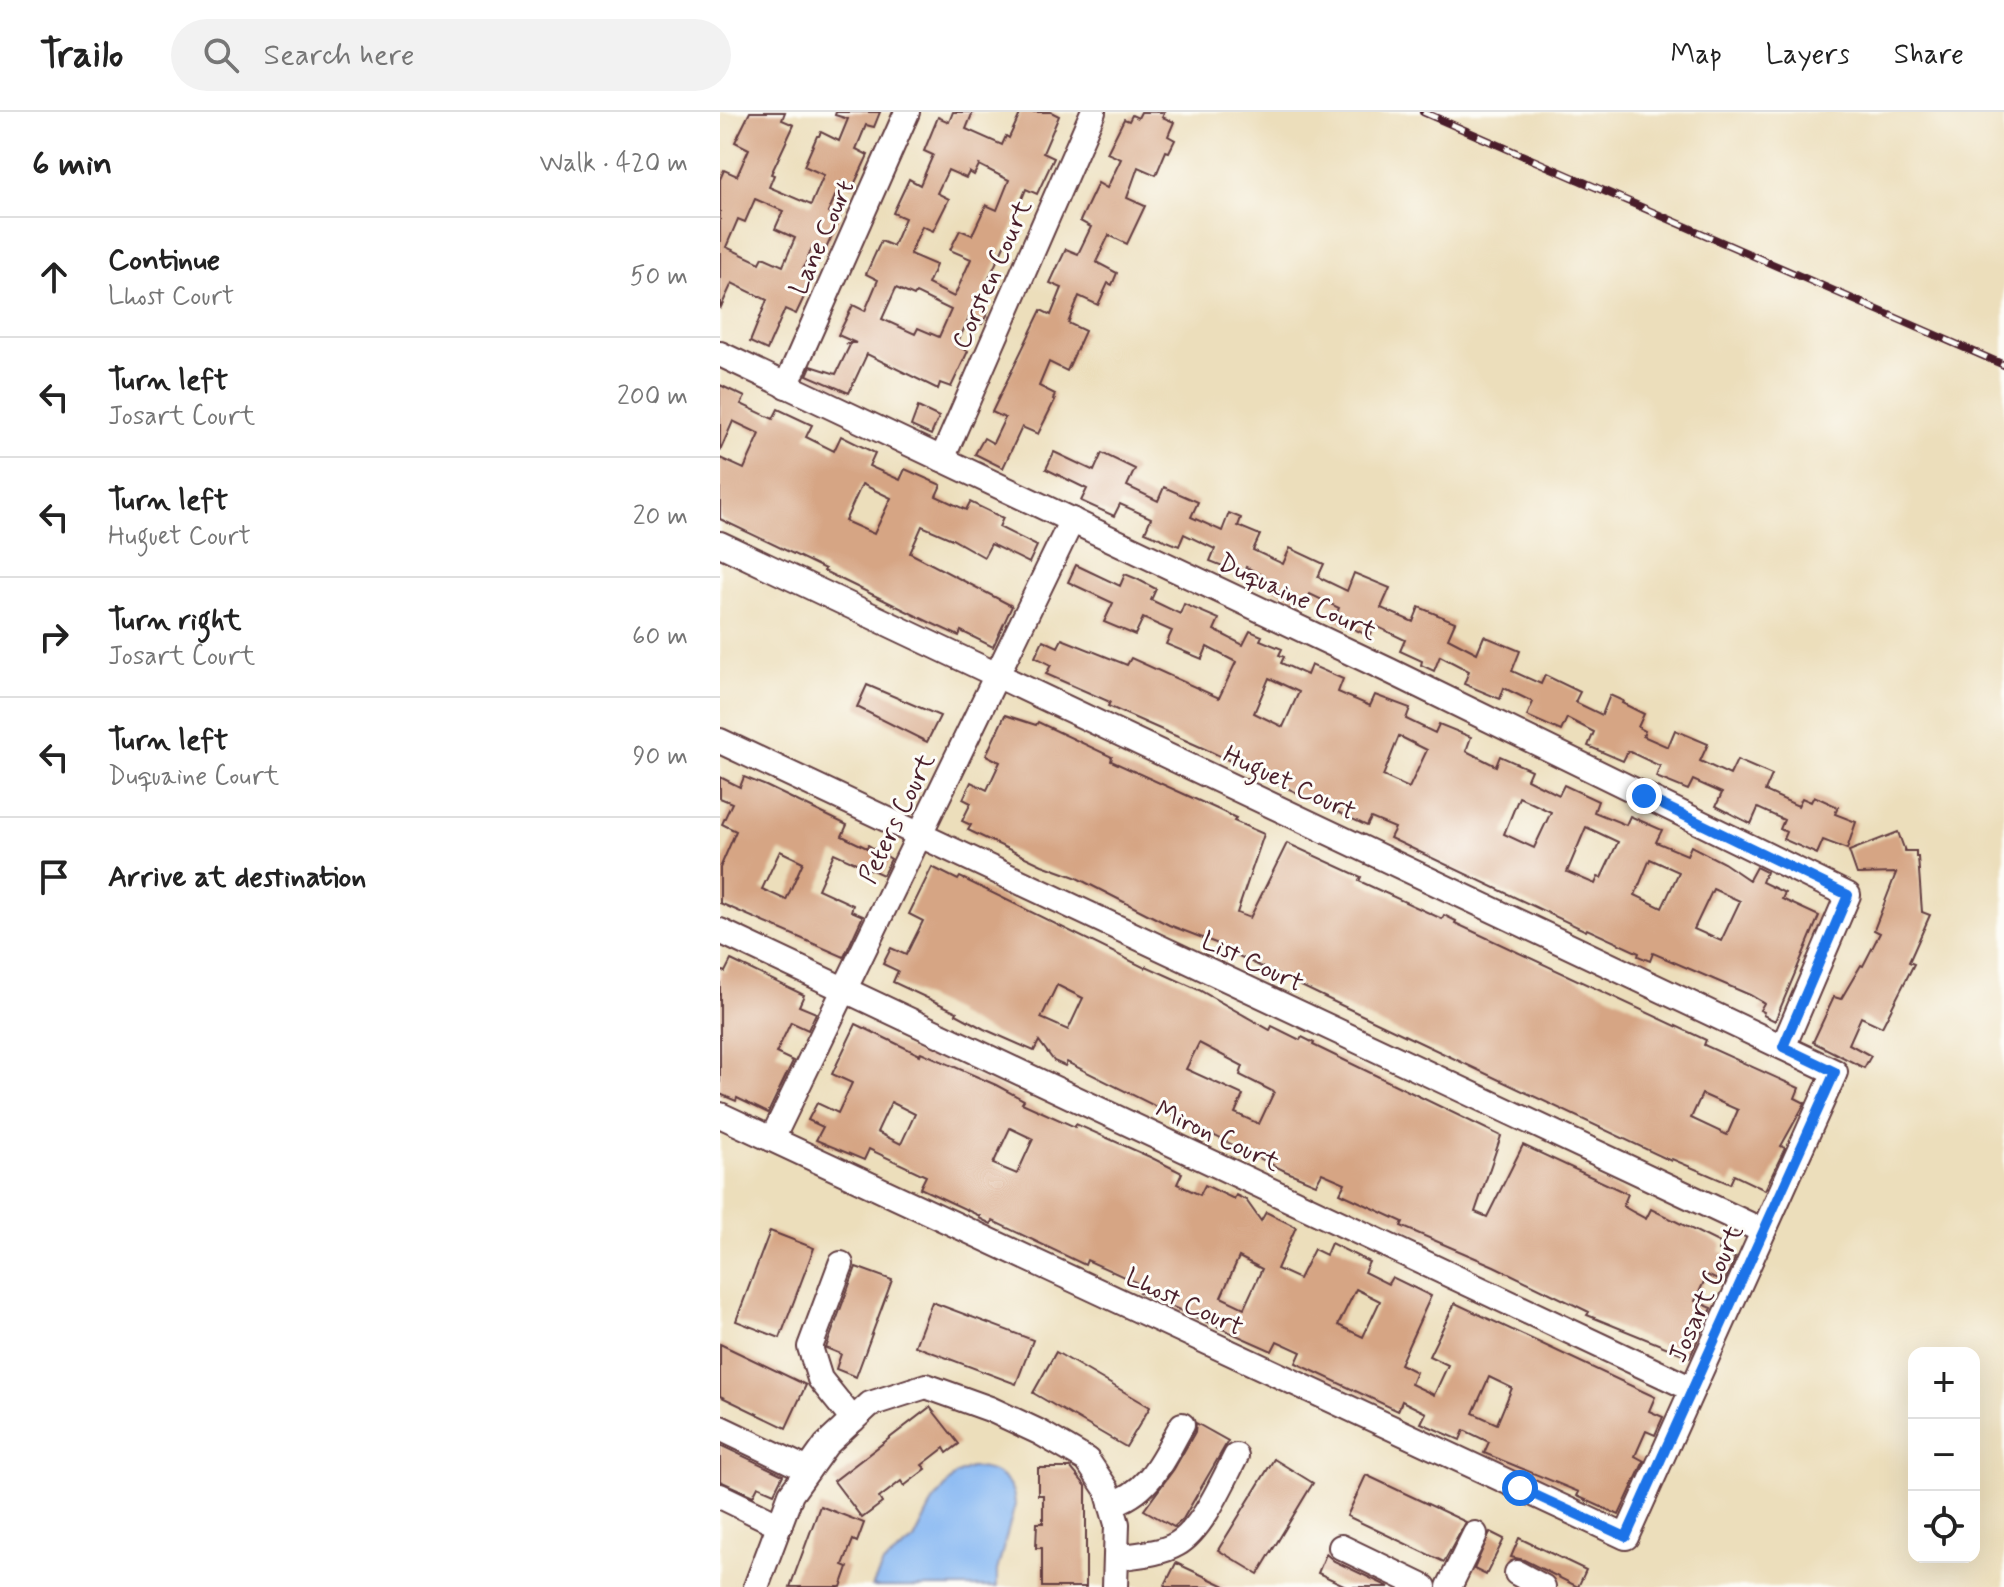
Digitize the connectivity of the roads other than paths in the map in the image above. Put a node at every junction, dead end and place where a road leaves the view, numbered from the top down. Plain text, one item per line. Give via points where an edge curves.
1 (907, 112) edge
2 (1093, 112) edge
3 (720, 354) edge
4 (786, 386) junction
5 (942, 459) junction
6 (1072, 520) junction
7 (720, 544) edge
8 (997, 675) junction
9 (720, 741) edge
10 (919, 834) junction
11 (720, 931) edge
12 (844, 990) junction
13 (1783, 1047) junction
14 (1835, 1072) joint
15 (720, 1115) edge
16 (772, 1139) junction
17 (1763, 1231) junction
18 (841, 1264) dead end
19 (1692, 1389) junction
20 (853, 1420) junction
21 (1182, 1425) dead end
22 (720, 1428) edge
23 (1236, 1456) dead end
24 (808, 1470) junction
25 (720, 1496) edge
26 (1111, 1504) junction
27 (780, 1525) junction
28 (1475, 1534) dead end
29 (1626, 1537) joint
30 (1341, 1547) dead end
31 (1116, 1558) junction
32 (1517, 1573) dead end
33 (756, 1587) edge
34 (1115, 1587) edge
35 (1424, 1587) edge
36 (1449, 1587) edge
37 (1543, 1587) edge

1 - 4 street, Lane Court
2 - 5 street, Corsten Court
3 - 4 street, Duquaine Court
4 - 5 street, Duquaine Court
5 - 6 street, Duquaine Court
6 - 8 street, Peters Court
6 - 13 street, Duquaine Court via 1848,895
7 - 8 street, Huguet Court
8 - 10 street, Peters Court
8 - 13 street, Huguet Court
9 - 10 street, List Court
10 - 12 street, Peters Court
10 - 17 street, List Court
11 - 12 street, Miron Court
12 - 16 street, Peters Court
12 - 19 street, Miron Court
13 - 14 street, Huguet Court
14 - 17 street, Josart Court
15 - 16 street, Lhost Court
16 - 29 street, Lhost Court
17 - 19 street, Josart Court
18 - 20 street via 810,1347 820,1379
19 - 29 street, Josart Court
20 - 24 street
20 - 26 street via 870,1404 926,1386 990,1409 1087,1460
21 - 26 street via 1151,1479 1140,1491
22 - 24 street
23 - 31 street via 1204,1515 1178,1544
24 - 27 street via 791,1494
25 - 27 street
26 - 31 street via 1117,1524
27 - 33 street
28 - 36 street
30 - 35 street
31 - 34 street
32 - 37 street

